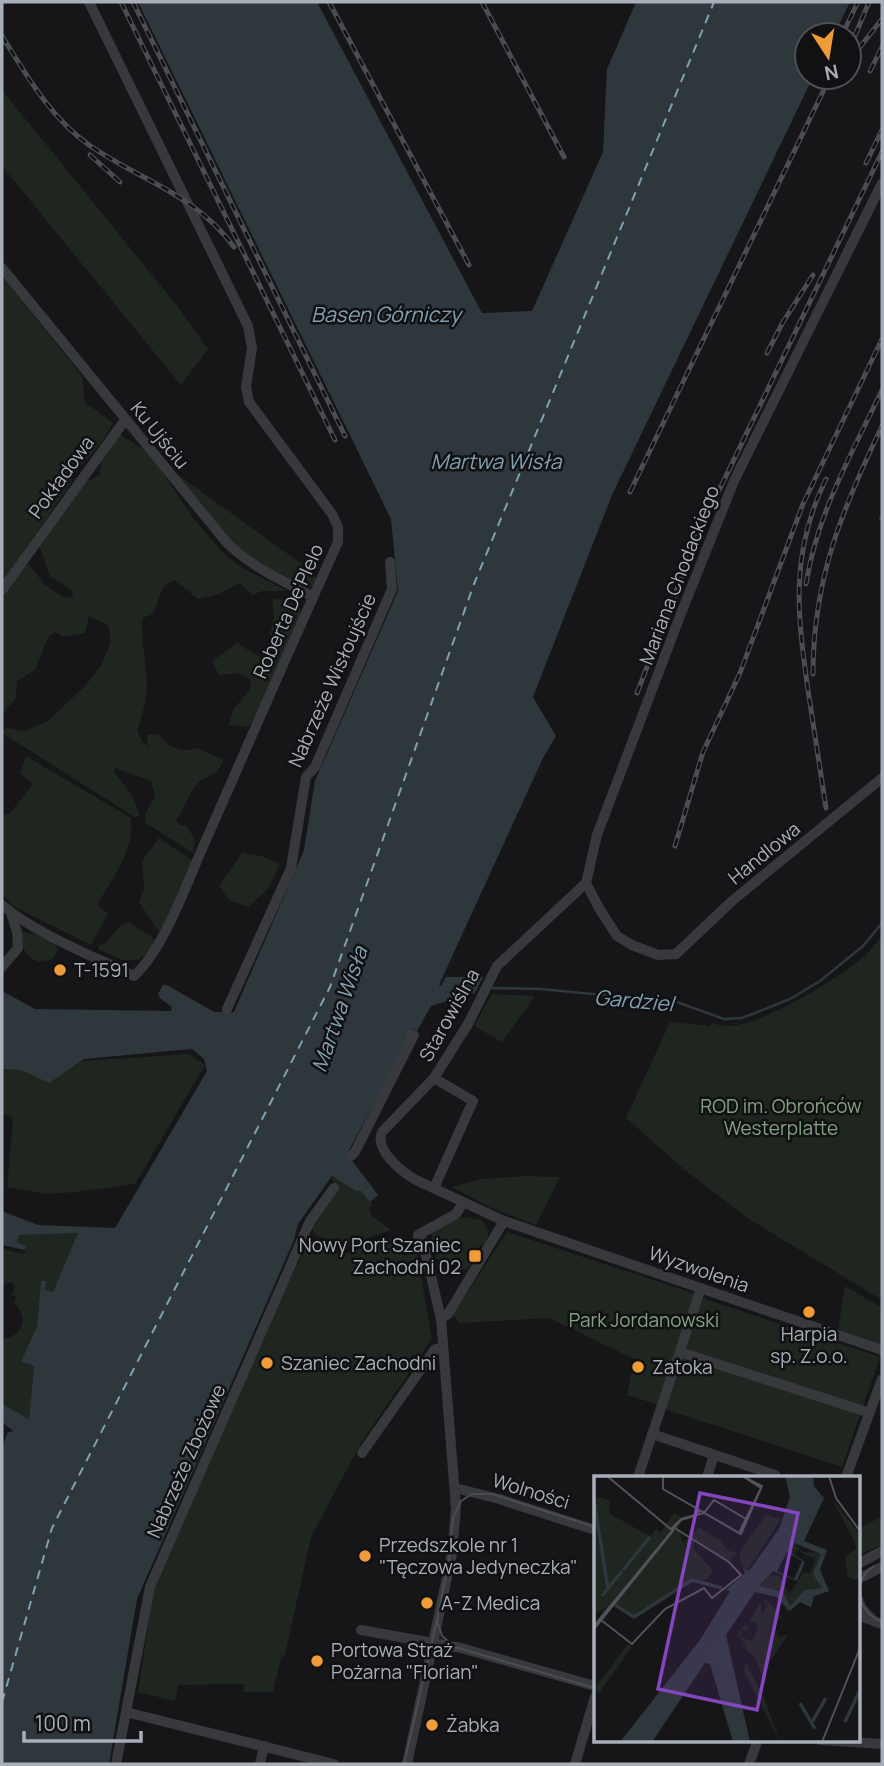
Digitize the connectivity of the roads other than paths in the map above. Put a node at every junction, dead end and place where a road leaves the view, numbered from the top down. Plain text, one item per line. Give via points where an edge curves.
1 (89, 2) edge
2 (882, 183) edge
3 (2, 268) edge
4 (125, 420) junction
5 (390, 562) dead end
6 (2, 590) edge
7 (313, 597) junction
8 (882, 778) edge
9 (586, 883) junction
10 (2, 905) edge
11 (11, 913) junction
12 (2, 967) edge
13 (227, 1009) dead end
14 (411, 1034) dead end
15 (434, 1078) junction
16 (351, 1156) dead end
17 (334, 1188) dead end
18 (434, 1188) junction
19 (463, 1203) junction
20 (504, 1221) junction
21 (701, 1288) junction
22 (441, 1319) junction
23 (443, 1347) junction
24 (882, 1350) edge
25 (680, 1352) junction
26 (882, 1378) edge
27 (863, 1411) dead end
28 (652, 1434) junction
29 (362, 1453) dead end
30 (715, 1455) junction
31 (638, 1476) edge
32 (707, 1476) edge
33 (775, 1476) edge
34 (846, 1476) edge
35 (455, 1488) junction
36 (594, 1530) edge
37 (882, 1552) edge
38 (860, 1563) edge
39 (882, 1567) edge
40 (860, 1578) edge
41 (860, 1604) edge
42 (860, 1616) edge
43 (878, 1622) edge
44 (361, 1630) dead end
45 (434, 1644) junction
46 (594, 1686) edge
47 (594, 1701) edge
48 (129, 1712) junction
49 (757, 1742) edge
50 (851, 1742) edge
51 (882, 1744) edge
52 (264, 1746) junction
53 (116, 1764) edge
54 (260, 1764) edge
55 (334, 1764) edge
56 (407, 1764) edge
57 (576, 1764) edge
58 (749, 1764) edge

1 - 7 street, Roberta De'Plelo via 248,326 252,348 246,387 249,402 338,526 338,542
2 - 9 street, Mariana Chodackiego via 734,481 597,835
3 - 4 street, Ku Ujściu
4 - 6 street, Pokładowa
4 - 7 street, Ku Ujściu via 235,551 262,571
5 - 13 street, Nabrzeże Wisłoujście via 392,589 306,777 290,868
7 - 11 street, Roberta De'Plelo via 145,966 134,975
8 - 9 street, Handlowa via 670,956 649,952 617,936
9 - 15 street, Starowiślna via 490,977 468,1024
10 - 11 street
11 - 12 street via 18,948
14 - 16 street
15 - 18 street, Starowiślna via 473,1101
15 - 18 street, Starowiślna via 379,1139 405,1174
17 - 48 street, Nabrzeże Zbożowe via 310,1221 150,1587
18 - 19 street, Starowiślna
19 - 20 street, Wyzwolenia
19 - 22 street via 456,1213 418,1236
20 - 21 street, Wyzwolenia
20 - 22 street
21 - 24 street, Wyzwolenia
21 - 25 street
22 - 23 street
23 - 29 street via 435,1349
23 - 35 street
25 - 27 street
25 - 28 street
26 - 34 street
28 - 30 street
28 - 31 street
30 - 32 street
30 - 33 street
35 - 36 street, Wolności
35 - 45 street via 453,1547
37 - 38 street
39 - 40 street
41 - 43 street
42 - 43 street
44 - 45 street
45 - 46 street
45 - 56 street
47 - 57 street
48 - 52 street
48 - 53 street, Nabrzeże Zbożowe
49 - 58 street
50 - 51 street
52 - 54 street
52 - 55 street

